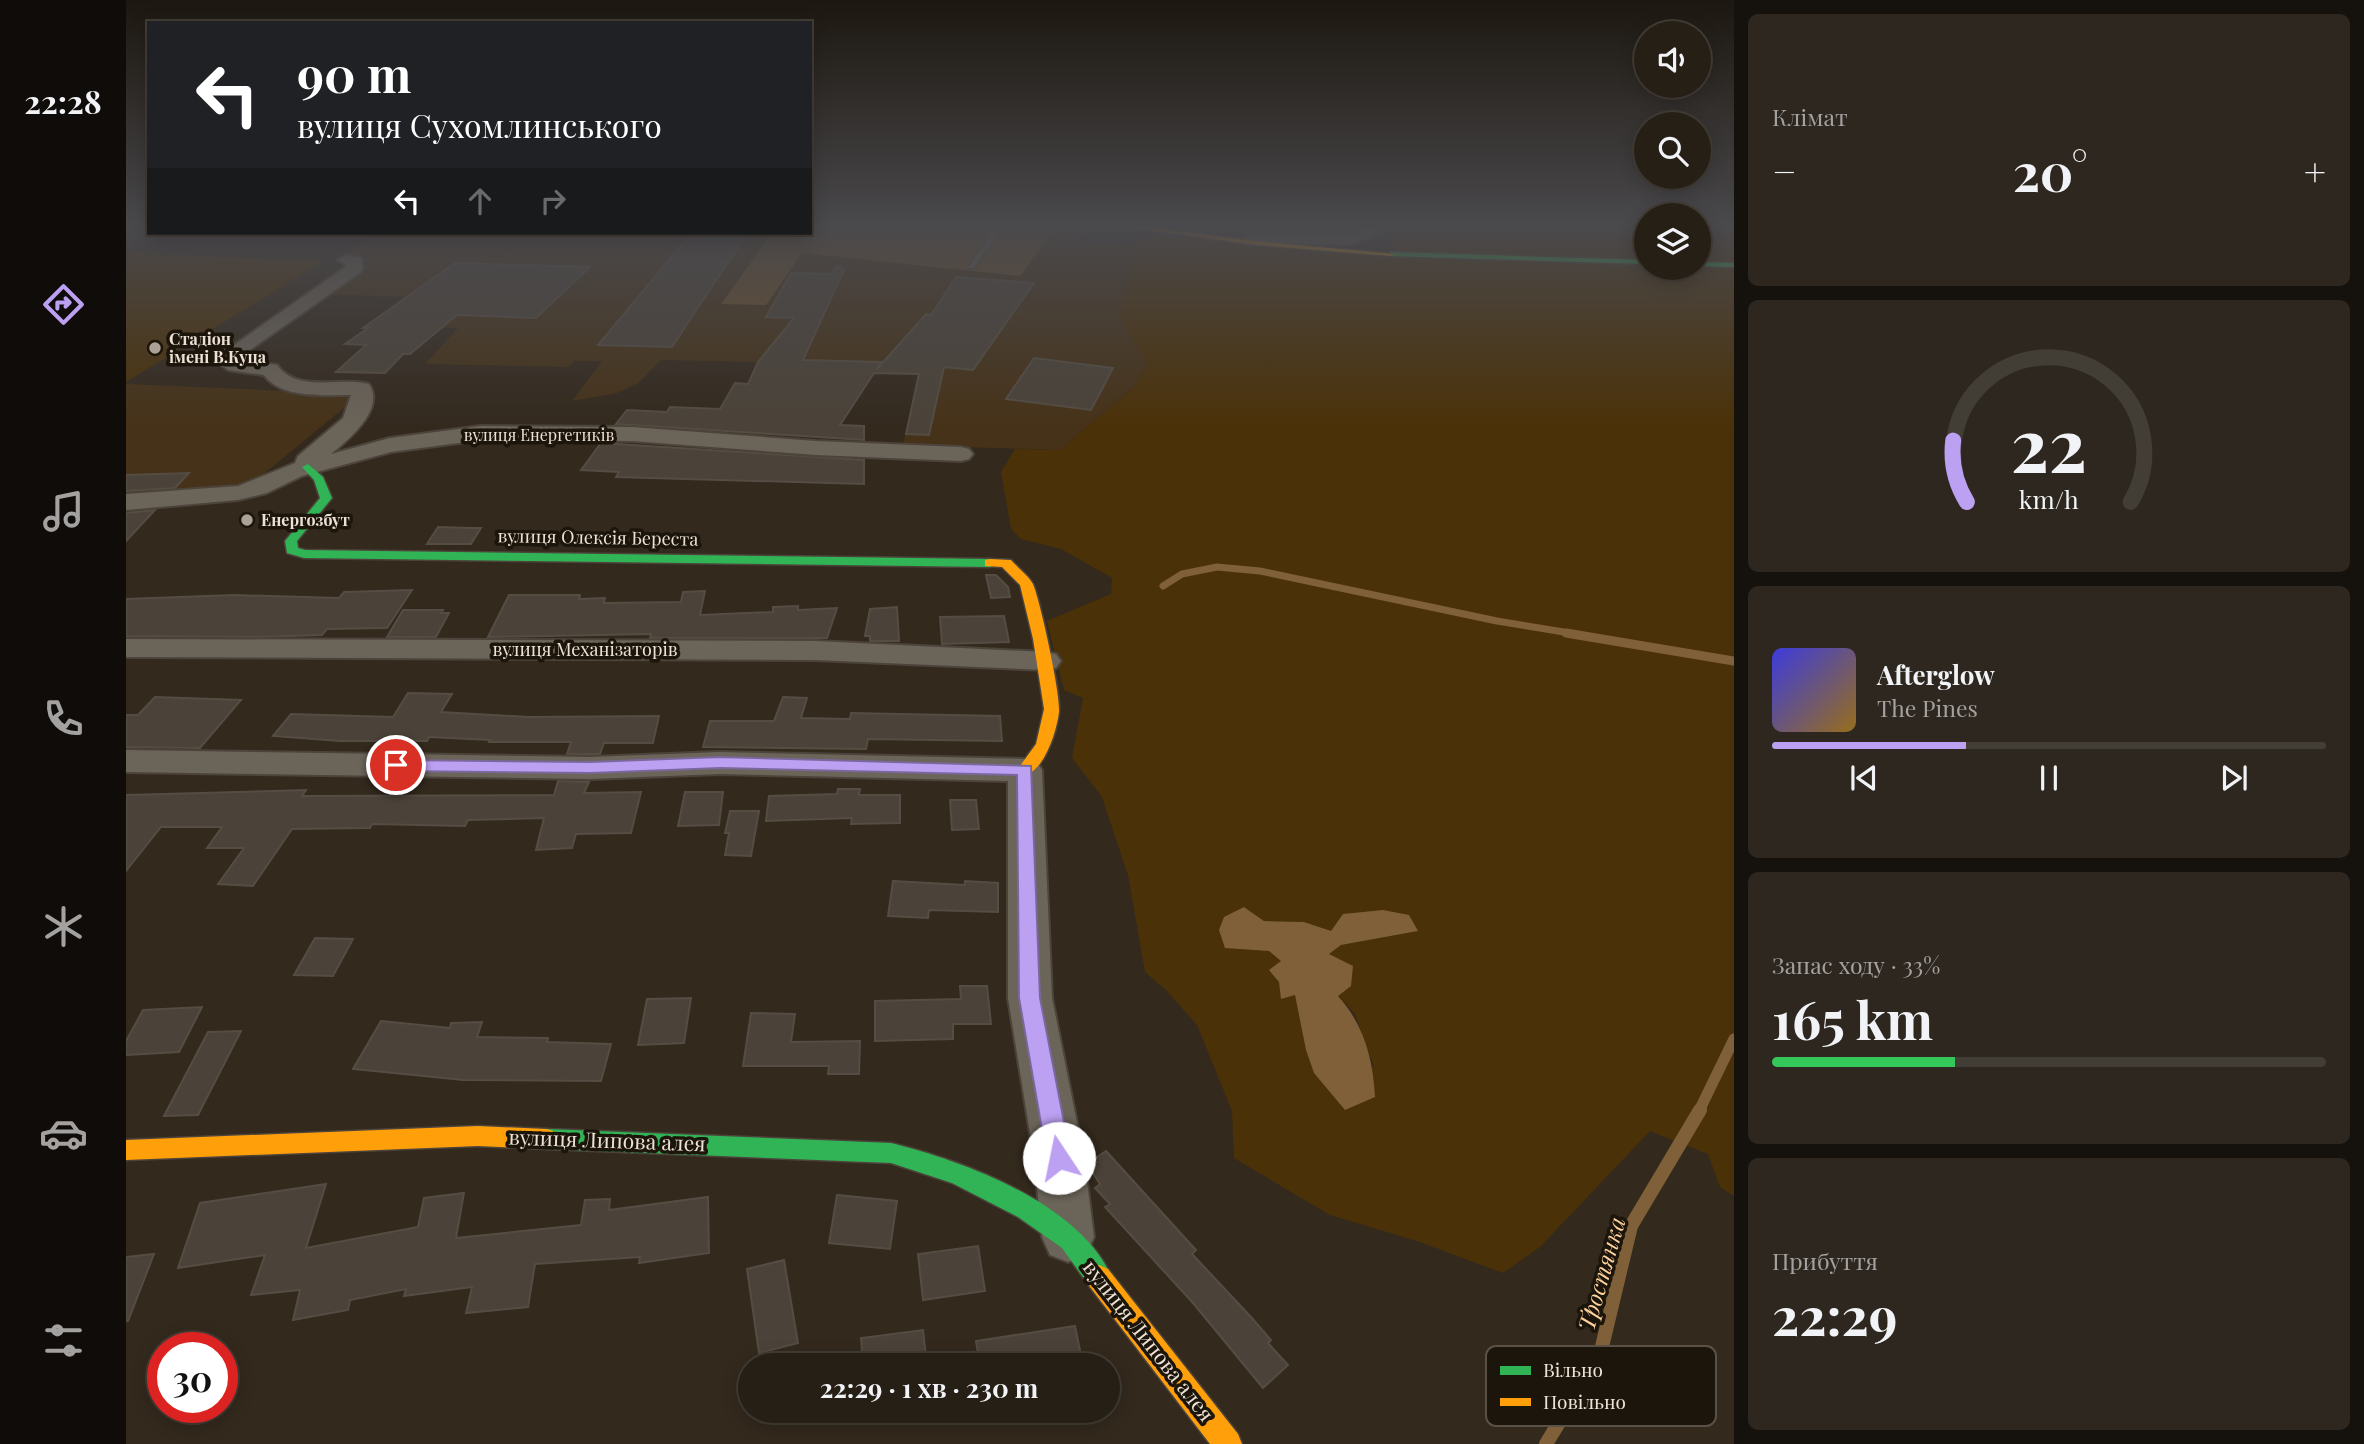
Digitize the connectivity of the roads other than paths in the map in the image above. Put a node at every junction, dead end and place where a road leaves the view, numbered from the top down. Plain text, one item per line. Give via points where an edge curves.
1 (321, 291) edge
2 (961, 454) dead end
3 (301, 469) junction
4 (126, 502) edge
5 (126, 648) edge
6 (1045, 661) junction
7 (126, 761) edge
8 (1025, 770) junction
9 (126, 1150) edge
10 (1068, 1237) junction
11 (1228, 1444) edge

1 - 3 street via 224,359 234,366 270,369 280,382 297,386 362,388 359,413
2 - 3 street, вулиця Енергетиків via 638,435 501,432 414,440
3 - 4 street, вулиця Енергетиків via 238,493
3 - 6 street, вулиця Олексія Береста via 319,479 326,498 291,541 292,550 304,554 1006,563 1026,584
5 - 6 street, вулиця Механізаторів via 677,649
6 - 8 street via 1050,724 1044,745
7 - 8 street via 590,768 720,763
8 - 10 street via 1030,998 1059,1158
9 - 10 street, вулиця Липова алея via 478,1136 891,1153 922,1160 993,1192
10 - 11 street, вулиця Липова алея

